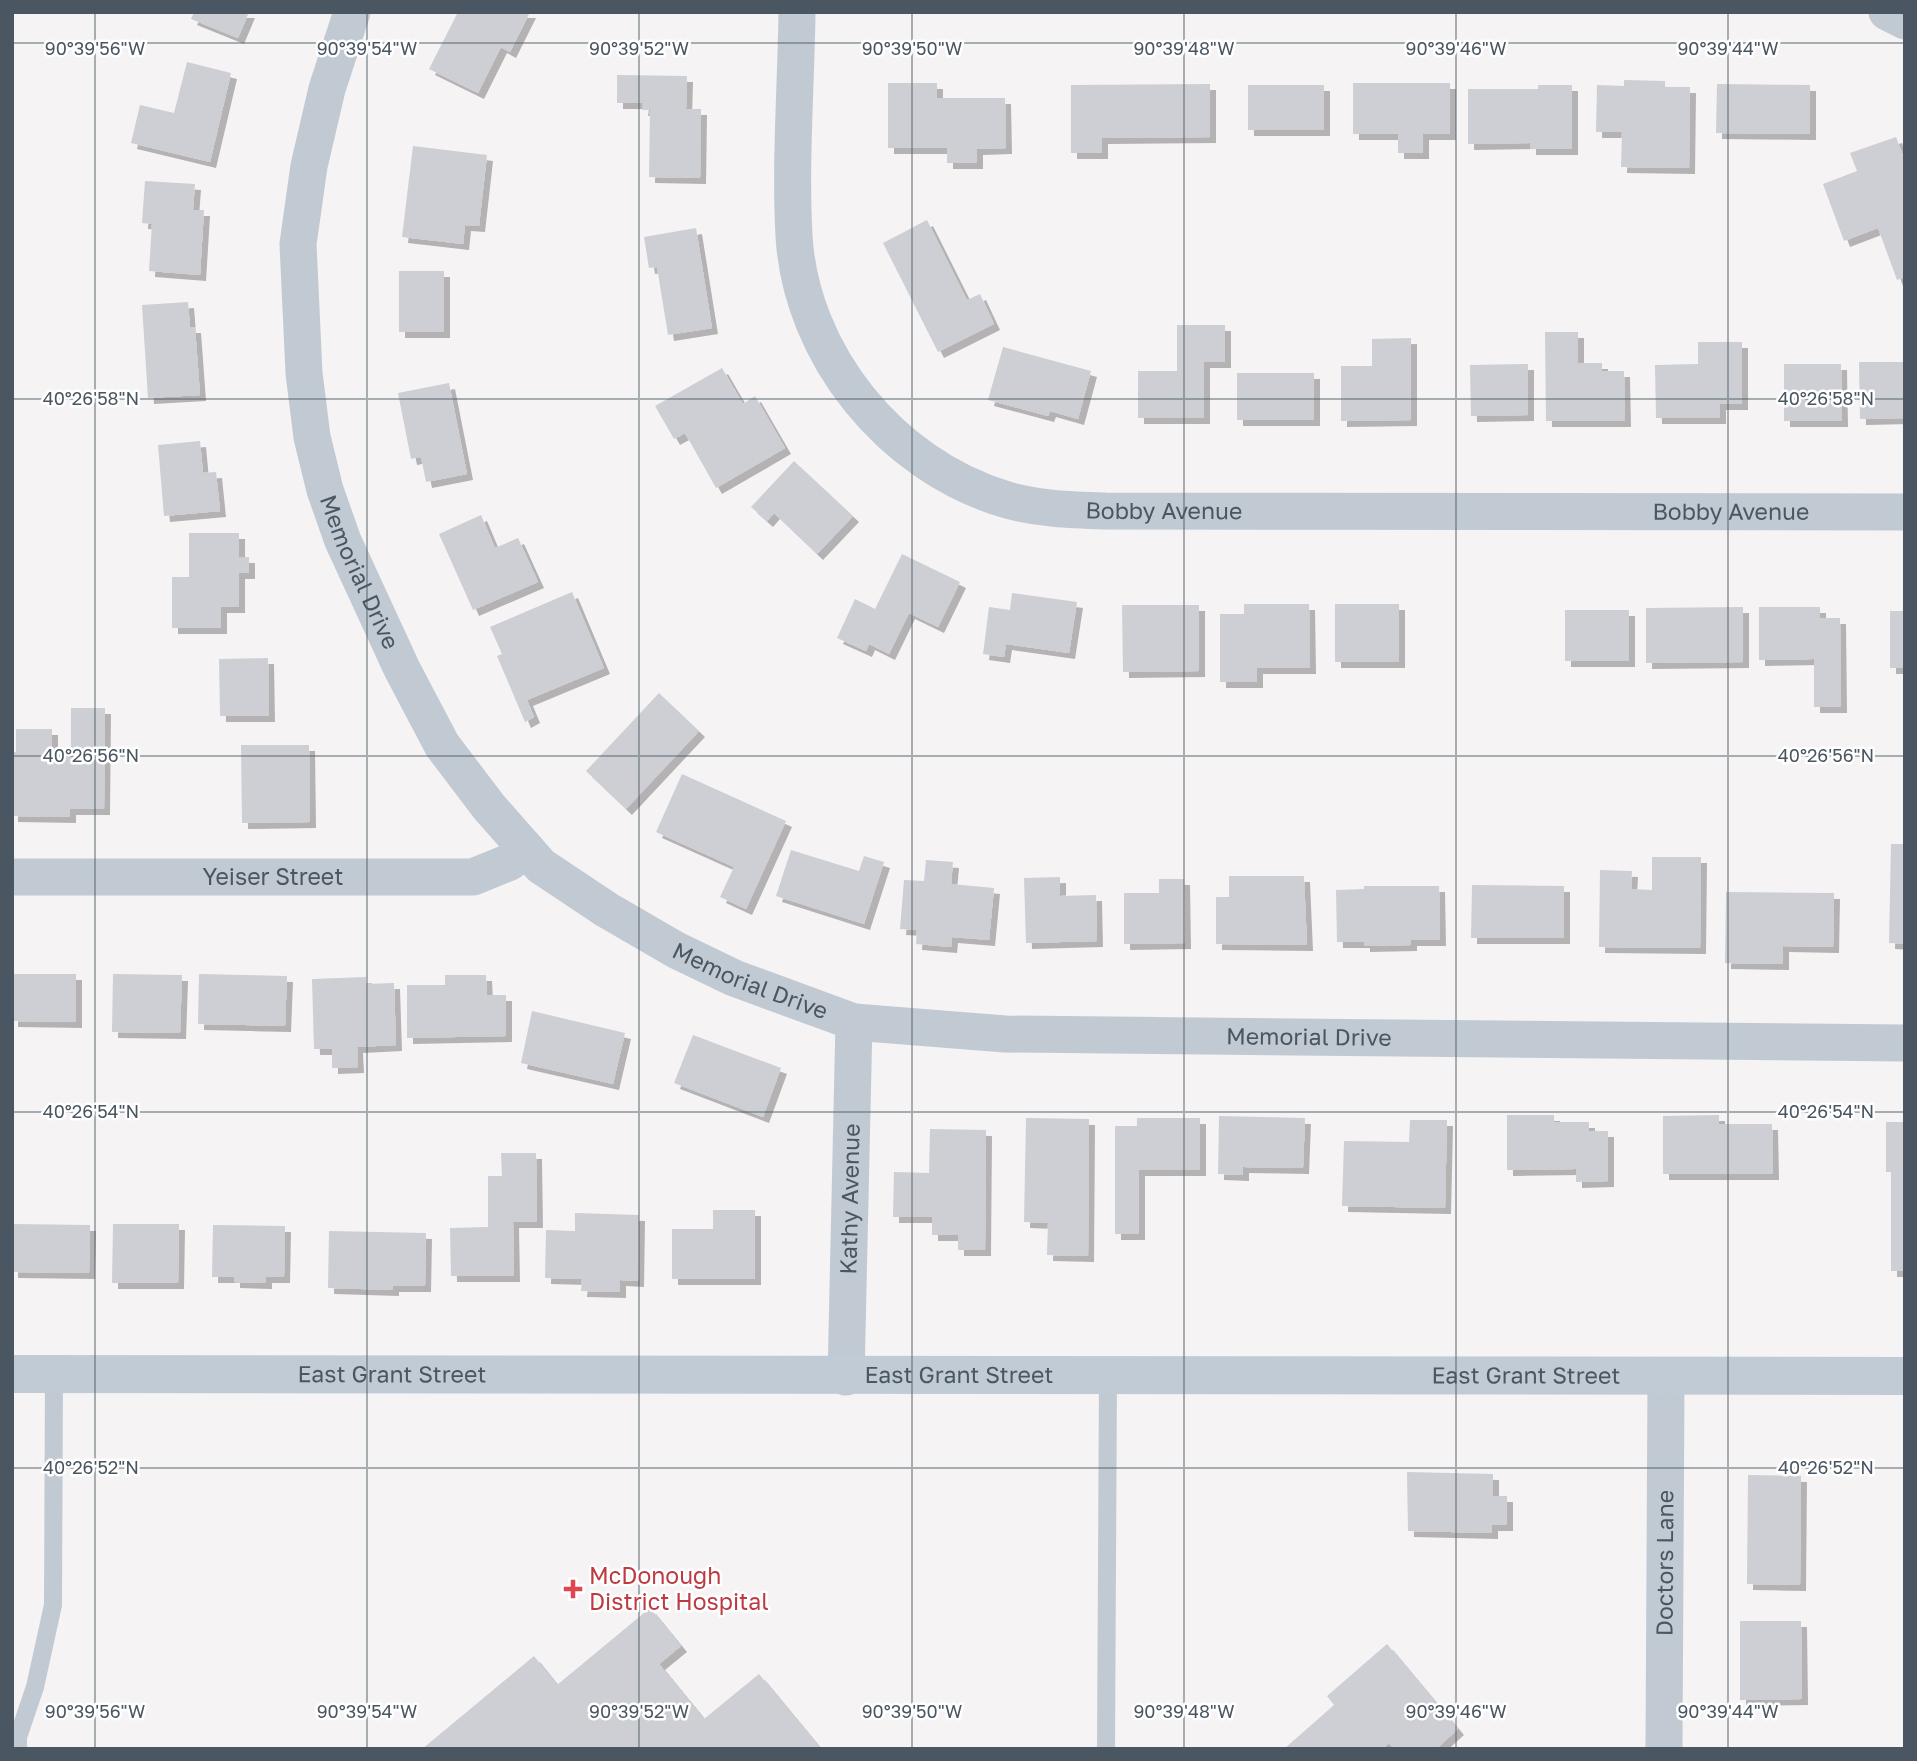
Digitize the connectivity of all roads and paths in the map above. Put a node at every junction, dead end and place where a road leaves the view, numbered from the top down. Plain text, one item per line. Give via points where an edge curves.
1 (352, 12) edge
2 (797, 12) edge
3 (1887, 12) edge
4 (1905, 21) edge
5 (1905, 512) edge
6 (527, 850) junction
7 (12, 877) edge
8 (854, 1022) junction
9 (1905, 1043) edge
10 (12, 1374) edge
11 (1108, 1374) junction
12 (54, 1375) junction
13 (1905, 1376) edge
14 (846, 1377) junction
15 (1666, 1378) junction
16 (18, 1749) edge
17 (1106, 1749) edge
18 (1664, 1749) edge

1 - 6 street, Memorial Drive via 309,166 298,244 299,309 312,437 343,541 402,669 442,745
2 - 5 street, Bobby Avenue via 794,237 803,288 820,335 852,390 914,454 957,480 1004,499 1092,511
3 - 4 street
6 - 7 street, Yeiser Street via 473,877
6 - 8 street, Memorial Drive via 541,866 676,950 746,983
8 - 9 street, Memorial Drive via 1005,1034
8 - 14 street, Kathy Avenue
10 - 12 main road, East Grant Street
11 - 14 main road, East Grant Street
11 - 15 main road, East Grant Street
11 - 17 lane
12 - 14 main road, East Grant Street
12 - 16 lane via 53,1605
13 - 15 main road, East Grant Street
15 - 18 street, Doctors Lane

